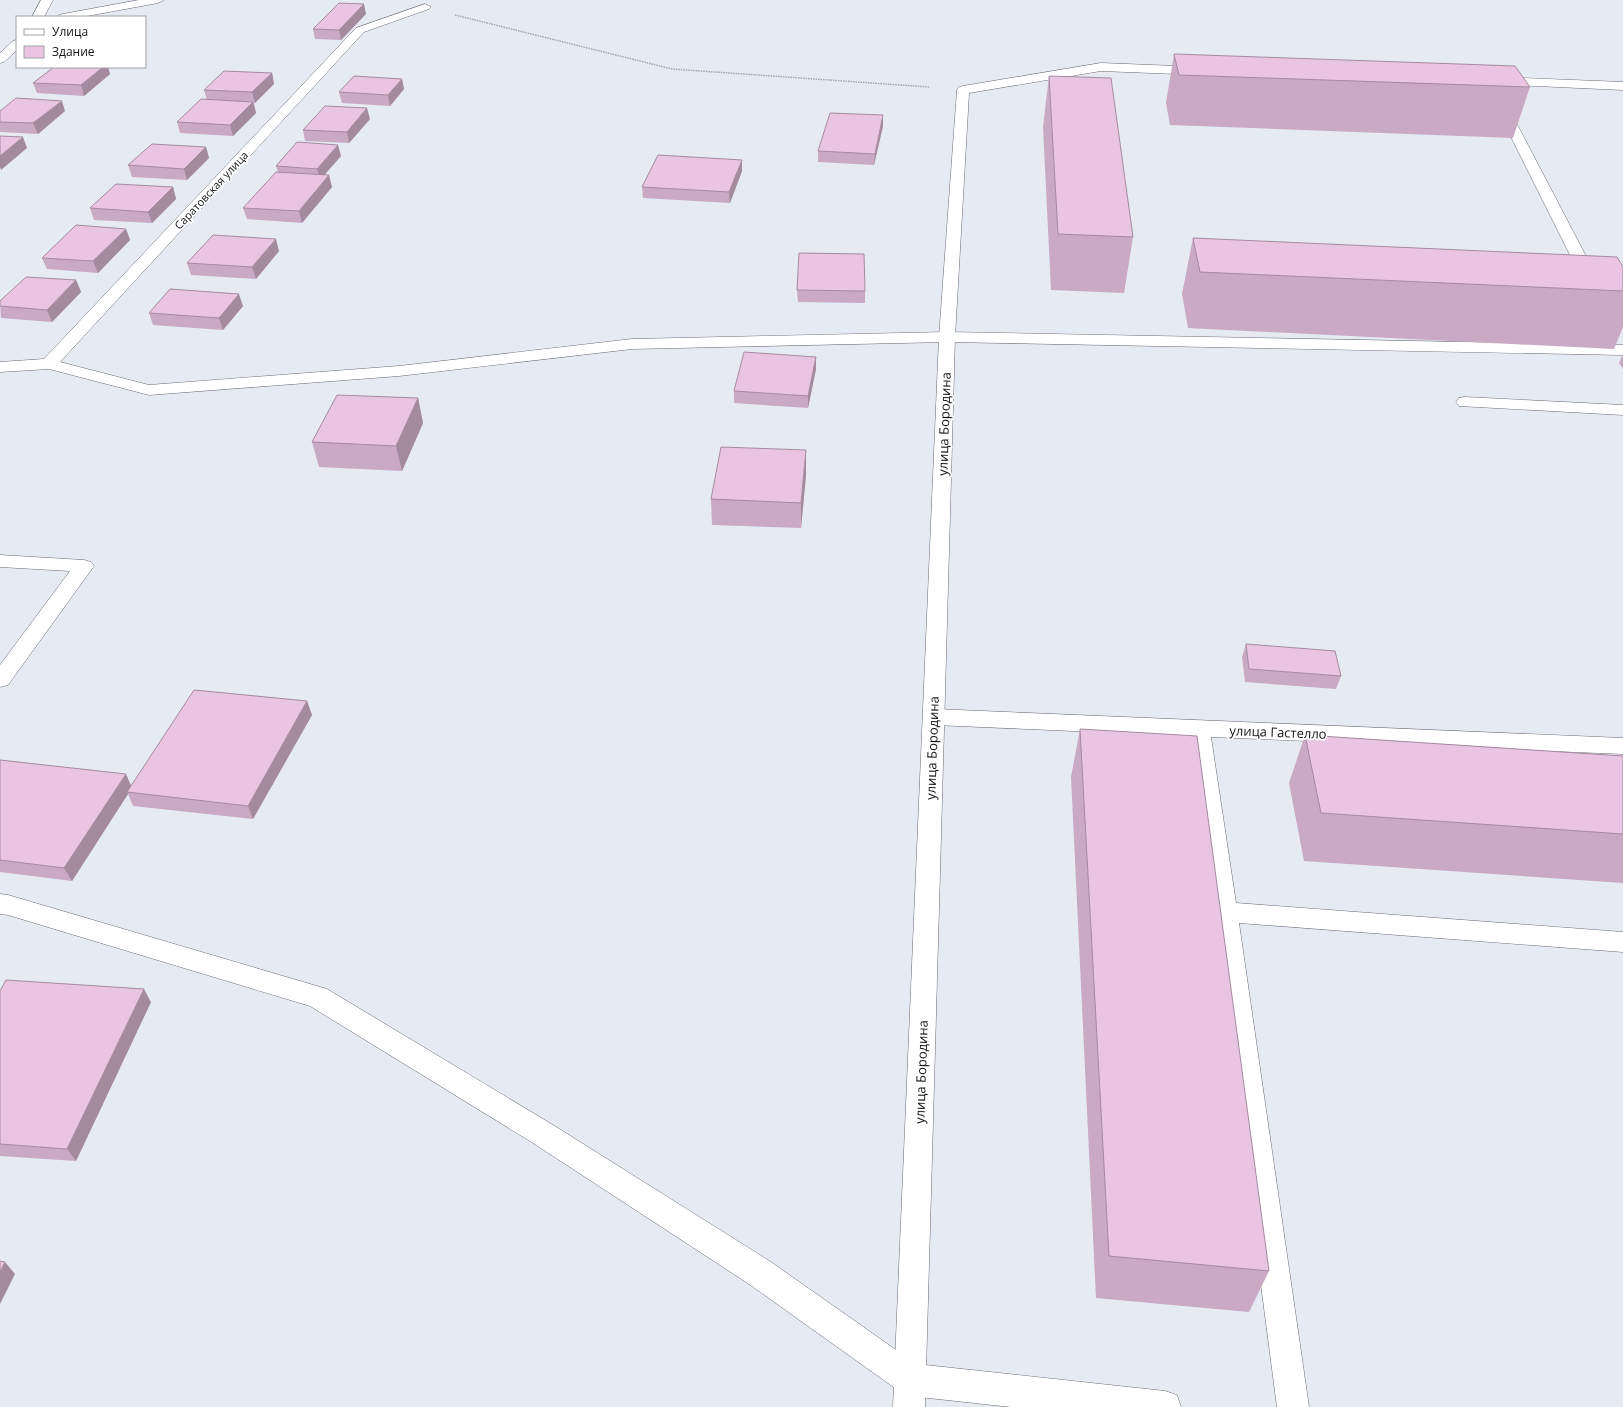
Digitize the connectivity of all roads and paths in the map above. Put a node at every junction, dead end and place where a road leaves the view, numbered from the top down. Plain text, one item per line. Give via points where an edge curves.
1 (47, 0) edge
2 (158, 0) edge
3 (425, 7) joint
4 (39, 16) edge
5 (69, 16) edge
6 (16, 45) edge
7 (0, 59) edge
8 (1211, 71) edge
9 (1623, 86) edge
10 (963, 90) junction
11 (1574, 278) edge
12 (947, 337) junction
13 (1623, 350) edge
14 (49, 364) junction
15 (0, 367) edge
16 (1465, 402) dead end
17 (1623, 410) edge
18 (0, 561) edge
19 (0, 680) edge
20 (934, 717) junction
21 (1199, 728) junction
22 (1623, 746) edge
23 (3, 909) edge
24 (1224, 912) junction
25 (1623, 942) edge
26 (909, 1393) edge
27 (1165, 1407) edge
28 (1293, 1407) edge

1 - 4 street
2 - 5 street
3 - 10 path via 672,69
3 - 14 street, Саратовская улица via 360,30
6 - 7 street
8 - 10 street via 1100,67
9 - 11 street via 1485,81 1593,285
10 - 12 street, улица Бородина
12 - 13 street
12 - 14 street via 632,344 399,371 149,390
12 - 20 street, улица Бородина
14 - 15 street
16 - 17 street
18 - 19 street via 84,566
20 - 21 street, улица Гастелло
20 - 26 street, улица Бородина
21 - 22 street, улица Гастелло
21 - 24 street
23 - 26 street via 318,997 543,1134 760,1273
24 - 25 street
24 - 28 street
26 - 27 street

